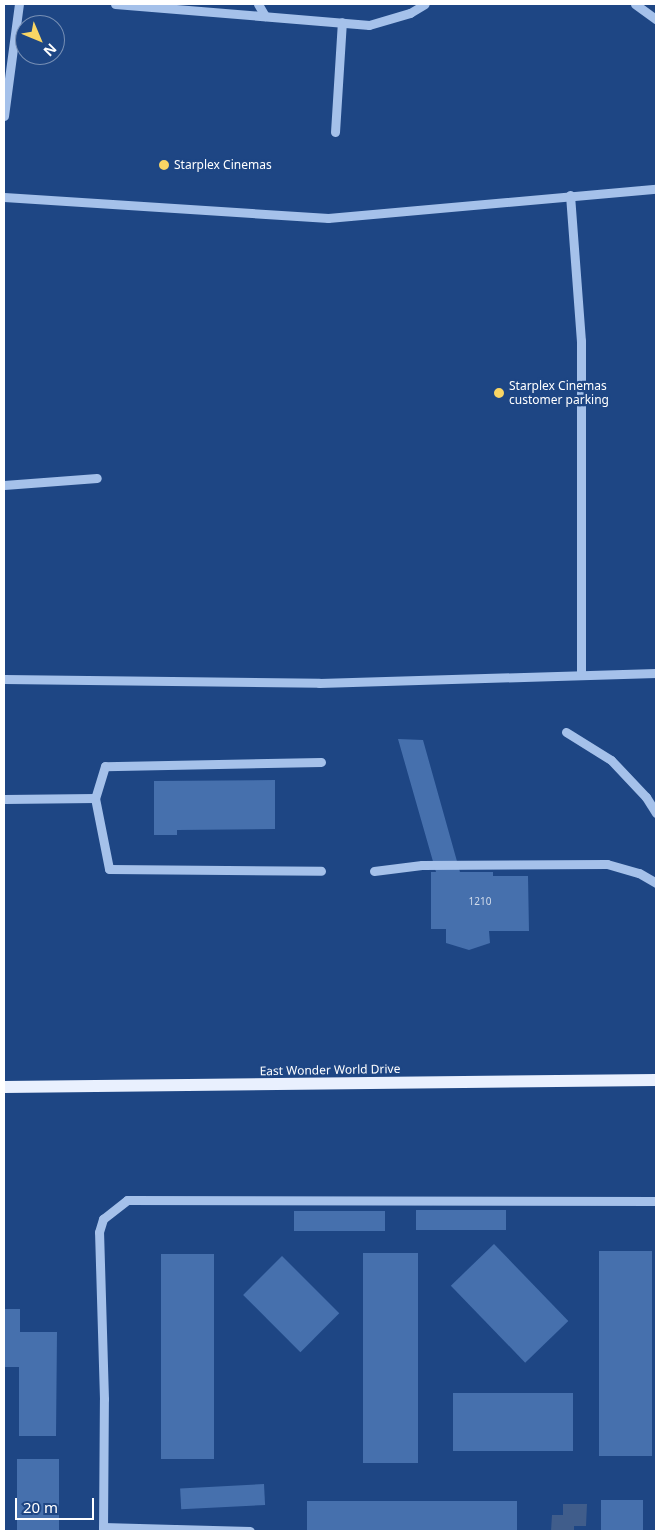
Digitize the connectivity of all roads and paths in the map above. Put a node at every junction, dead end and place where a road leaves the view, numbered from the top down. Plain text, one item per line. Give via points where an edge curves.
1 (19, 4) edge
2 (115, 4) edge
3 (258, 4) edge
4 (426, 4) edge
5 (635, 4) edge
6 (265, 16) junction
7 (656, 18) edge
8 (342, 22) junction
9 (4, 116) edge
10 (335, 132) dead end
11 (656, 188) edge
12 (570, 195) junction
13 (4, 197) edge
14 (97, 478) dead end
15 (4, 485) edge
16 (656, 672) edge
17 (581, 673) junction
18 (4, 678) edge
19 (566, 732) dead end
20 (320, 762) dead end
21 (95, 798) junction
22 (4, 799) edge
23 (656, 813) edge
24 (321, 871) dead end
25 (374, 871) dead end
26 (656, 883) edge
27 (656, 1080) edge
28 (4, 1087) edge
29 (656, 1201) edge
30 (103, 1529) edge
31 (250, 1531) edge

1 - 9 street
2 - 6 street
3 - 6 street
4 - 8 street via 410,13 369,25
5 - 7 street
6 - 8 street
8 - 10 street
11 - 12 street
12 - 13 street via 328,218
12 - 17 street via 582,341
14 - 15 street
16 - 17 street
17 - 18 street via 319,682
19 - 23 street via 611,760
20 - 21 street via 105,766
21 - 22 street
21 - 24 street via 110,870
25 - 26 street via 422,865 607,864 639,873
27 - 28 main road, East Wonder World Drive
29 - 30 street via 127,1200 104,1219 99,1232 104,1399
30 - 31 street

